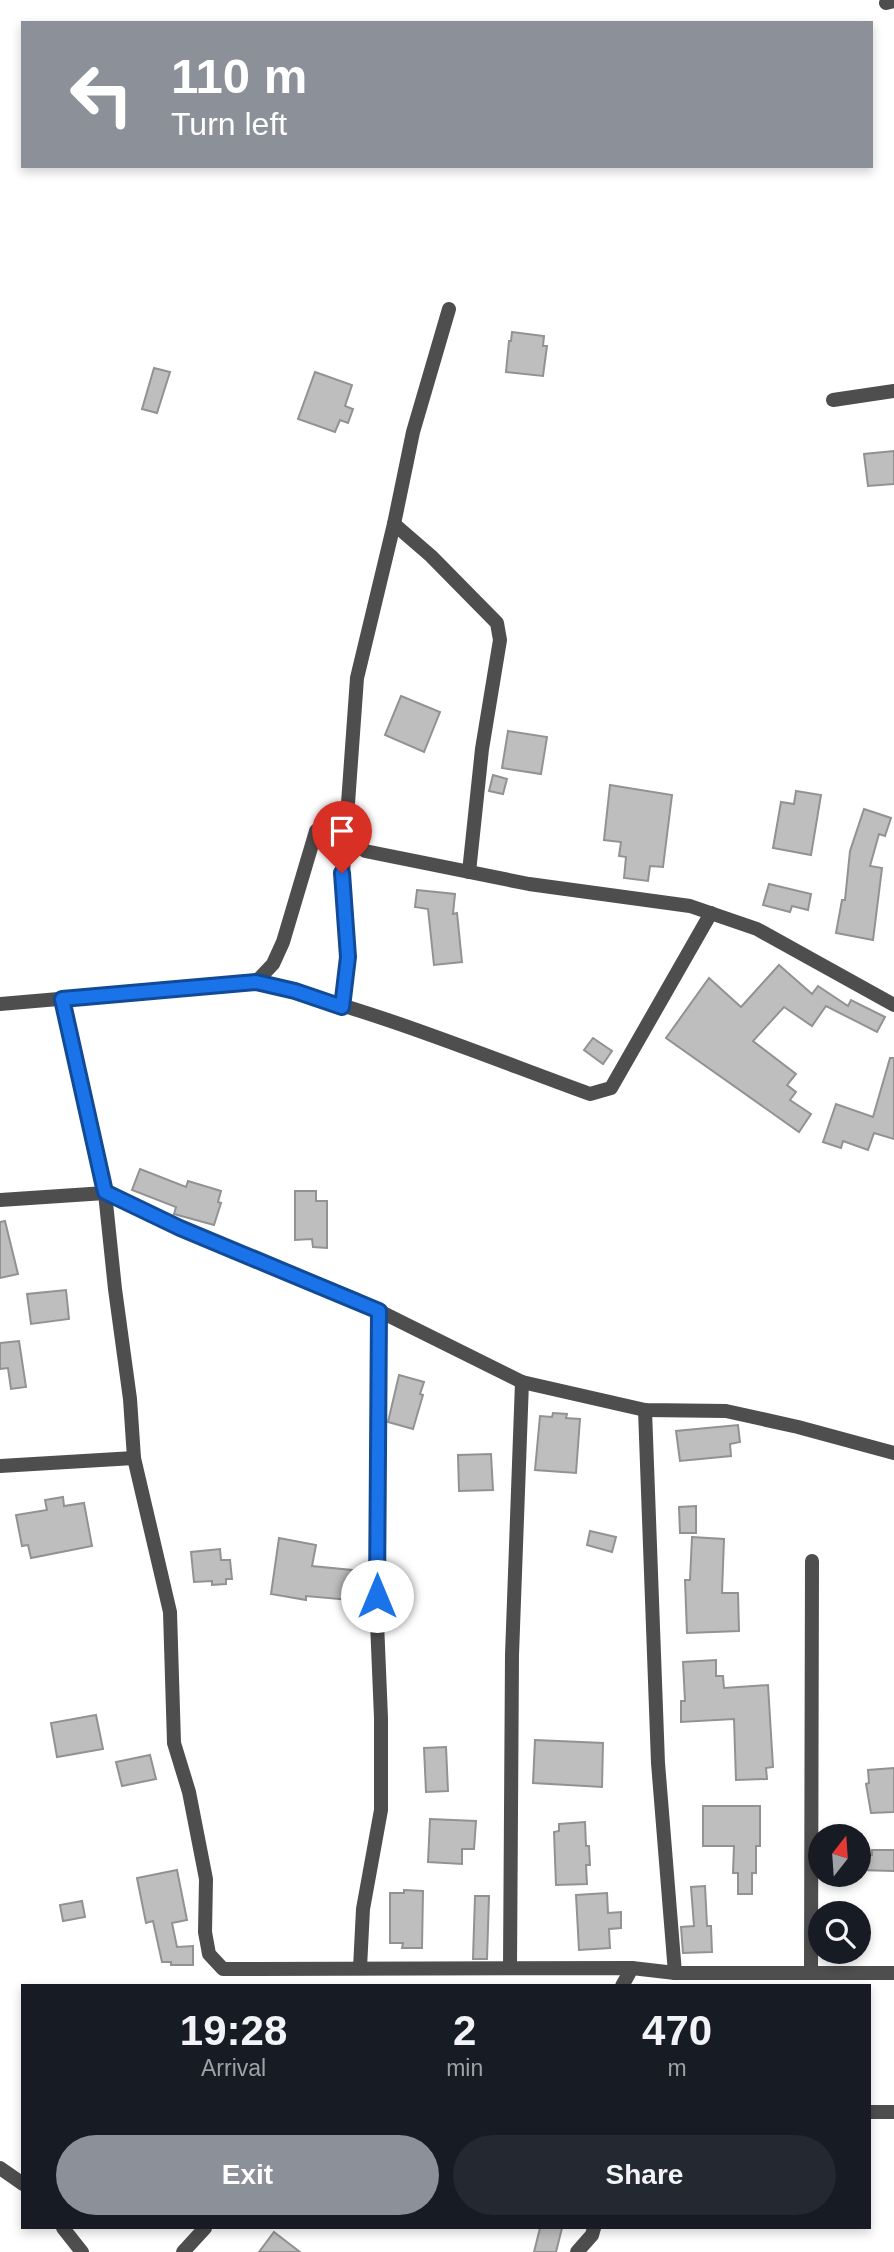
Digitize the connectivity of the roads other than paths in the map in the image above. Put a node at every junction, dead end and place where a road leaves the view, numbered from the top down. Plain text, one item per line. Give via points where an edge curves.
1 (449, 309) dead end
2 (894, 391) edge
3 (833, 401) dead end
4 (394, 524) junction
5 (345, 826) junction
6 (469, 872) junction
7 (711, 913) junction
8 (256, 982) junction
9 (62, 999) junction
10 (0, 1004) edge
11 (894, 1005) edge
12 (342, 1007) junction
13 (105, 1192) junction
14 (0, 1200) edge
15 (379, 1311) junction
16 (522, 1382) junction
17 (645, 1410) junction
18 (894, 1453) edge
19 (134, 1458) junction
20 (0, 1466) edge
21 (812, 1562) dead end
22 (360, 1968) junction
23 (510, 1968) junction
24 (632, 1968) junction
25 (675, 1973) junction
26 (811, 1973) junction
27 (894, 1973) edge
28 (623, 1984) edge
29 (871, 2112) edge
30 (894, 2112) edge
31 (0, 2168) edge
32 (21, 2183) edge
33 (64, 2229) edge
34 (204, 2229) edge
35 (594, 2229) edge
36 (82, 2252) edge
37 (183, 2252) edge
38 (577, 2252) edge

1 - 4 street via 413,432
2 - 3 street
4 - 5 street via 357,678
4 - 6 street via 497,623 500,640
5 - 6 street via 365,851
5 - 8 street via 328,821 316,831 283,942 273,964
5 - 12 street via 342,873 348,957
6 - 7 street
7 - 11 street via 757,929
7 - 12 street via 611,1088 590,1094
8 - 9 street
8 - 12 street
9 - 10 street
9 - 13 street
13 - 14 street
13 - 15 street
13 - 19 street
15 - 16 street
15 - 22 street via 381,1810 363,1909
16 - 17 street
16 - 23 street via 512,1655
17 - 18 street via 726,1411
17 - 25 street via 658,1763
19 - 20 street
19 - 22 street via 170,1612 174,1744 189,1792 206,1879 209,1954 223,1969
21 - 26 street
22 - 23 street
23 - 24 street
24 - 25 street
24 - 28 street
25 - 26 street
26 - 27 street
29 - 30 street
31 - 32 street
33 - 36 street
34 - 37 street
35 - 38 street

